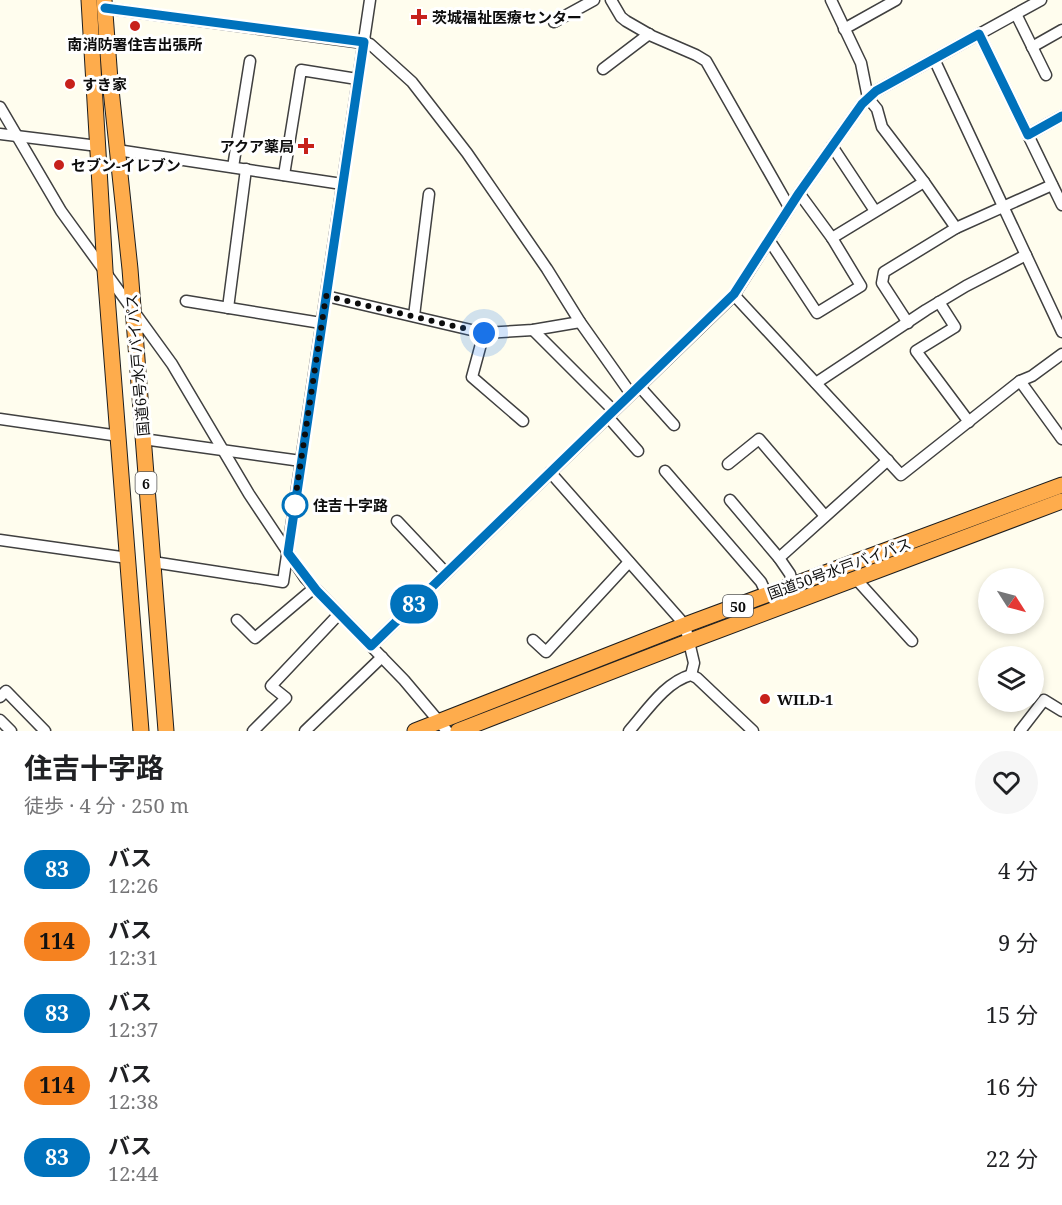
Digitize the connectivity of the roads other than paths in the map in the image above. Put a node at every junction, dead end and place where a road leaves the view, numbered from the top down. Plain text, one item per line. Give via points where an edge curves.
1 (88, 0) edge
2 (370, 0) edge
3 (594, 0) edge
4 (611, 0) edge
5 (831, 0) edge
6 (896, 0) edge
7 (1041, 0) edge
8 (105, 4) edge
9 (1016, 14) junction
10 (554, 22) dead end
11 (844, 29) junction
12 (1062, 30) edge
13 (650, 34) junction
14 (979, 34) junction
15 (364, 42) junction
16 (1032, 47) junction
17 (934, 59) junction
18 (250, 61) dead end
19 (603, 69) dead end
20 (1046, 75) dead end
21 (357, 79) junction
22 (868, 98) junction
23 (0, 107) edge
24 (1062, 116) edge
25 (0, 134) edge
26 (1028, 135) junction
27 (19, 137) junction
28 (98, 146) junction
29 (832, 146) junction
30 (117, 150) junction
31 (233, 167) junction
32 (246, 169) junction
33 (284, 175) junction
34 (924, 182) junction
35 (342, 184) junction
36 (1052, 185) junction
37 (799, 193) junction
38 (429, 194) dead end
39 (1062, 205) edge
40 (789, 207) junction
41 (1004, 207) junction
42 (875, 211) junction
43 (956, 228) junction
44 (832, 238) junction
45 (769, 240) junction
46 (1026, 255) junction
47 (105, 270) junction
48 (734, 294) junction
49 (326, 296) junction
50 (186, 301) dead end
51 (939, 302) junction
52 (132, 308) junction
53 (228, 308) junction
54 (414, 316) junction
55 (580, 322) junction
56 (321, 323) junction
57 (908, 323) junction
58 (533, 330) junction
59 (1062, 332) edge
60 (484, 333) junction
61 (1062, 354) edge
62 (1020, 381) junction
63 (816, 383) junction
64 (639, 386) junction
65 (631, 394) junction
66 (611, 414) junction
67 (0, 419) edge
68 (523, 421) dead end
69 (969, 422) junction
70 (674, 425) dead end
71 (119, 436) junction
72 (143, 439) junction
73 (1062, 439) edge
74 (223, 450) junction
75 (638, 450) dead end
76 (888, 460) junction
77 (301, 461) junction
78 (728, 464) dead end
79 (665, 471) dead end
80 (550, 472) junction
81 (1062, 485) edge
82 (730, 500) dead end
83 (1062, 501) edge
84 (825, 516) junction
85 (397, 521) dead end
86 (0, 540) edge
87 (288, 553) junction
88 (128, 558) junction
89 (779, 558) junction
90 (153, 562) junction
91 (629, 562) junction
92 (446, 573) junction
93 (855, 579) junction
94 (793, 586) junction
95 (314, 588) junction
96 (767, 595) junction
97 (339, 614) junction
98 (237, 620) dead end
99 (685, 625) junction
100 (533, 640) dead end
101 (690, 641) junction
102 (912, 641) dead end
103 (371, 646) junction
104 (382, 657) junction
105 (691, 675) junction
106 (0, 697) edge
107 (1062, 711) edge
108 (0, 720) edge
109 (443, 726) edge
110 (11, 731) edge
111 (45, 731) edge
112 (141, 731) edge
113 (166, 731) edge
114 (253, 731) edge
115 (305, 731) edge
116 (415, 731) edge
117 (458, 731) edge
118 (629, 731) edge
119 (753, 731) edge
120 (1020, 731) edge

1 - 28 highway, 国道6号水戸バイパス / 6
2 - 15 street
3 - 10 street
4 - 13 street via 621,17
5 - 11 street
6 - 11 street
7 - 9 street
8 - 15 street
8 - 30 highway, 国道6号水戸バイパス / 6
9 - 14 street
9 - 16 street
11 - 22 street via 861,63
12 - 16 street
13 - 19 street
13 - 40 street via 706,61
14 - 17 street
14 - 26 street
15 - 21 street
15 - 55 street via 397,68 428,102 474,163
16 - 20 street
17 - 22 street
17 - 41 street
18 - 31 street
21 - 33 street via 302,70
21 - 35 street
22 - 29 street
22 - 34 street via 877,109 882,127
23 - 27 street
24 - 26 street
25 - 27 street
26 - 36 street
27 - 28 street
27 - 47 street via 50,194
28 - 47 highway, 国道6号水戸バイパス / 6
29 - 37 street
29 - 42 street
30 - 31 street
30 - 52 highway, 国道6号水戸バイパス / 6
31 - 32 street
32 - 33 street
32 - 53 street
33 - 35 street
34 - 42 street
34 - 43 street
35 - 49 street
36 - 39 street
36 - 41 street
37 - 40 street
37 - 44 street
38 - 54 street
40 - 45 street
41 - 43 street
41 - 46 street
42 - 44 street
43 - 57 street via 884,272 882,283
44 - 45 street via 861,286 817,313
45 - 48 street
46 - 51 street
46 - 59 street
47 - 52 street
47 - 71 highway, 国道6号水戸バイパス / 6
48 - 63 street
48 - 64 street
49 - 54 street
49 - 56 street
50 - 53 street
51 - 57 street
51 - 69 street via 955,327 916,351
52 - 72 highway, 国道6号水戸バイパス / 6
52 - 74 street via 172,364
53 - 56 street
54 - 60 street
55 - 58 street
55 - 65 street
56 - 77 street
57 - 63 street
58 - 60 street
58 - 66 street
60 - 68 street via 472,377
61 - 62 street
62 - 69 street
62 - 73 street
63 - 76 street
64 - 65 street
64 - 70 street
65 - 66 street
66 - 75 street
66 - 80 street
67 - 71 street
69 - 76 street via 902,475
71 - 88 highway, 国道6号水戸バイパス / 6
72 - 74 street
72 - 90 highway, 国道6号水戸バイパス / 6
74 - 77 street
74 - 87 street
76 - 84 street
77 - 87 street
78 - 84 street via 759,439
79 - 96 street via 761,582
80 - 91 street
80 - 92 street
81 - 94 highway, 国道50号水戸バイパス / 50
82 - 89 street
83 - 93 highway, 国道50号水戸バイパス / 50
84 - 89 street
85 - 92 street
86 - 88 street
87 - 90 street via 283,582
87 - 95 street
88 - 112 highway, 国道6号水戸バイパス / 6
89 - 94 street
90 - 113 highway, 国道6号水戸バイパス / 6
91 - 99 street
91 - 100 street via 546,652
92 - 103 street
93 - 101 highway, 国道50号水戸バイパス / 50
93 - 102 street
94 - 96 highway, 国道50号水戸バイパス / 50
95 - 97 street
95 - 98 street via 255,638
96 - 99 highway, 国道50号水戸バイパス / 50
97 - 103 street
97 - 114 street via 271,686 286,698
99 - 101 street
99 - 109 highway, 国道50号水戸バイパス / 50
101 - 105 street via 694,663
101 - 117 highway, 国道50号水戸バイパス / 50
103 - 104 street
104 - 109 street
104 - 115 street
105 - 118 street via 668,688
105 - 119 street
106 - 111 street via 6,691
107 - 120 street via 1044,700
108 - 110 street
109 - 116 highway, 国道50号水戸バイパス / 50

